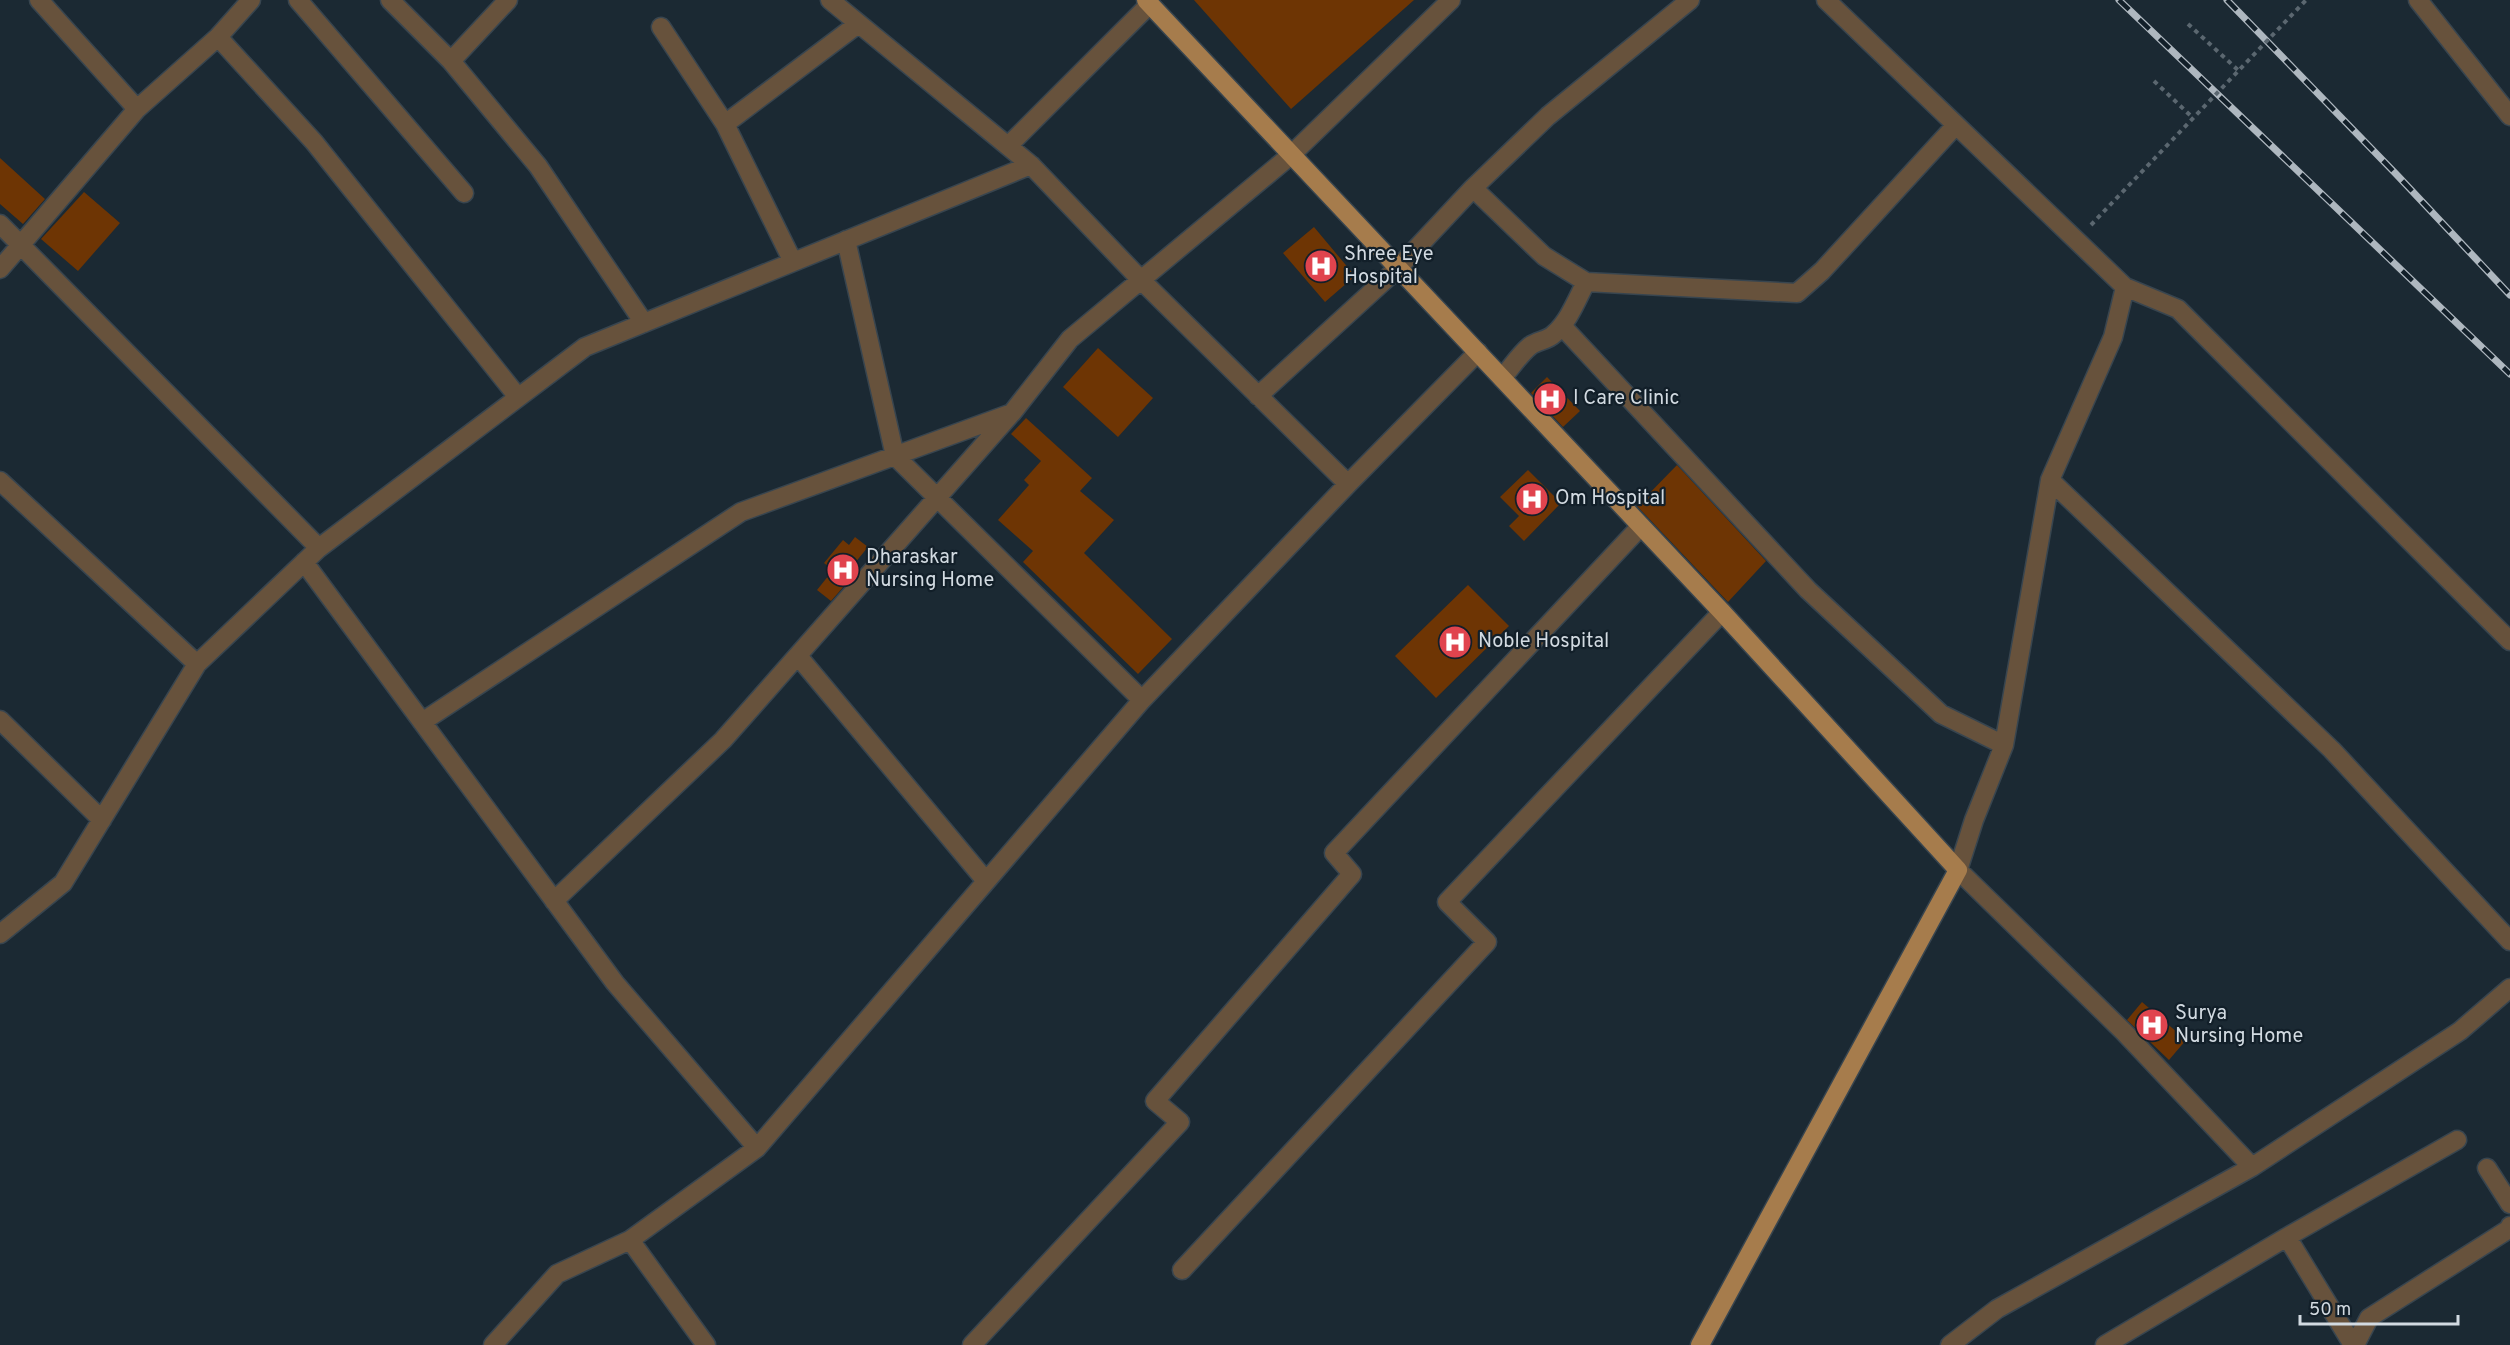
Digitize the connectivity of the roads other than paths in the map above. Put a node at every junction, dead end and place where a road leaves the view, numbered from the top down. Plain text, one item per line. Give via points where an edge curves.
1 (39, 0) edge
2 (250, 0) edge
3 (298, 0) edge
4 (390, 0) edge
5 (508, 0) edge
6 (1451, 0) edge
7 (1690, 0) edge
8 (1826, 0) edge
9 (2418, 0) edge
10 (837, 2) edge
11 (1148, 2) edge
12 (1431, 6) edge
13 (858, 24) junction
14 (661, 27) dead end
15 (218, 37) junction
16 (452, 61) junction
17 (137, 110) junction
18 (2510, 116) edge
19 (724, 124) junction
20 (1956, 125) junction
21 (1008, 146) junction
22 (1292, 154) junction
23 (1031, 165) junction
24 (1473, 188) junction
25 (464, 193) dead end
26 (0, 224) edge
27 (846, 240) junction
28 (20, 244) junction
29 (793, 262) junction
30 (0, 268) edge
31 (1398, 268) junction
32 (1141, 280) junction
33 (1586, 282) junction
34 (2125, 287) junction
35 (644, 323) junction
36 (1562, 326) junction
37 (1478, 352) junction
38 (1502, 378) junction
39 (1258, 396) junction
40 (518, 397) junction
41 (1012, 413) junction
42 (895, 456) junction
43 (2050, 480) junction
44 (0, 481) edge
45 (1348, 484) junction
46 (936, 498) junction
47 (1641, 526) junction
48 (319, 548) junction
49 (304, 562) junction
50 (1722, 612) junction
51 (2510, 641) edge
52 (798, 656) junction
53 (197, 664) junction
54 (1142, 700) junction
55 (0, 720) edge
56 (422, 722) junction
57 (2004, 745) junction
58 (102, 820) junction
59 (1958, 870) junction
60 (986, 881) junction
61 (554, 901) junction
62 (0, 934) edge
63 (2510, 941) edge
64 (2510, 988) edge
65 (2457, 1140) dead end
66 (757, 1148) junction
67 (2252, 1167) junction
68 (2487, 1168) dead end
69 (2510, 1204) edge
70 (2510, 1226) edge
71 (2287, 1237) junction
72 (630, 1240) junction
73 (1182, 1270) dead end
74 (493, 1345) edge
75 (706, 1345) edge
76 (972, 1345) edge
77 (1700, 1345) edge
78 (1950, 1345) edge
79 (2105, 1345) edge
80 (2354, 1345) edge

1 - 17 street
2 - 15 street
3 - 25 street
4 - 16 street
5 - 16 street
6 - 12 street
7 - 24 street via 1548,116
8 - 20 street
9 - 18 street
10 - 13 street
11 - 21 street
11 - 22 main road
12 - 22 street
13 - 19 street
13 - 21 street
14 - 19 street
15 - 17 street
15 - 40 street via 314,142
16 - 35 street via 538,166
17 - 28 street
19 - 29 street
20 - 33 street via 1822,271 1797,293
20 - 34 street
21 - 23 street
22 - 31 main road
22 - 32 street
23 - 27 street
23 - 32 street
24 - 31 street
24 - 33 street via 1544,256
26 - 28 street
27 - 29 street
27 - 42 street
28 - 30 street
28 - 48 street
29 - 35 street
31 - 37 main road
31 - 39 street
32 - 39 street
32 - 41 street via 1070,339
33 - 36 street
34 - 43 street via 2113,337
34 - 51 street via 2178,309
35 - 40 street via 585,347
36 - 38 street via 1547,340 1530,346
36 - 57 street via 1808,590 1941,714
37 - 38 main road
37 - 45 street
38 - 47 main road
39 - 45 street
40 - 48 street
41 - 42 street
41 - 46 street
42 - 46 street
42 - 56 street via 741,512
43 - 57 street
43 - 63 street via 2332,750
44 - 53 street
45 - 54 street
46 - 52 street
46 - 54 street
47 - 50 main road
47 - 76 street via 1334,853 1352,874 1155,1101 1180,1122
48 - 49 street
49 - 53 street
49 - 56 street
50 - 59 main road
50 - 73 street via 1447,902 1487,942
52 - 60 street
52 - 61 street via 723,740
53 - 58 street
54 - 60 street
55 - 58 street
56 - 61 street
57 - 59 street
58 - 62 street via 63,883
59 - 67 street via 2140,1048
59 - 77 main road
60 - 66 street
61 - 66 street via 615,983
64 - 67 street via 2460,1031
65 - 71 street
66 - 72 street
67 - 78 street via 1997,1309
68 - 69 street
70 - 80 street via 2369,1318
71 - 79 street
71 - 80 street
72 - 74 street via 557,1274
72 - 75 street

